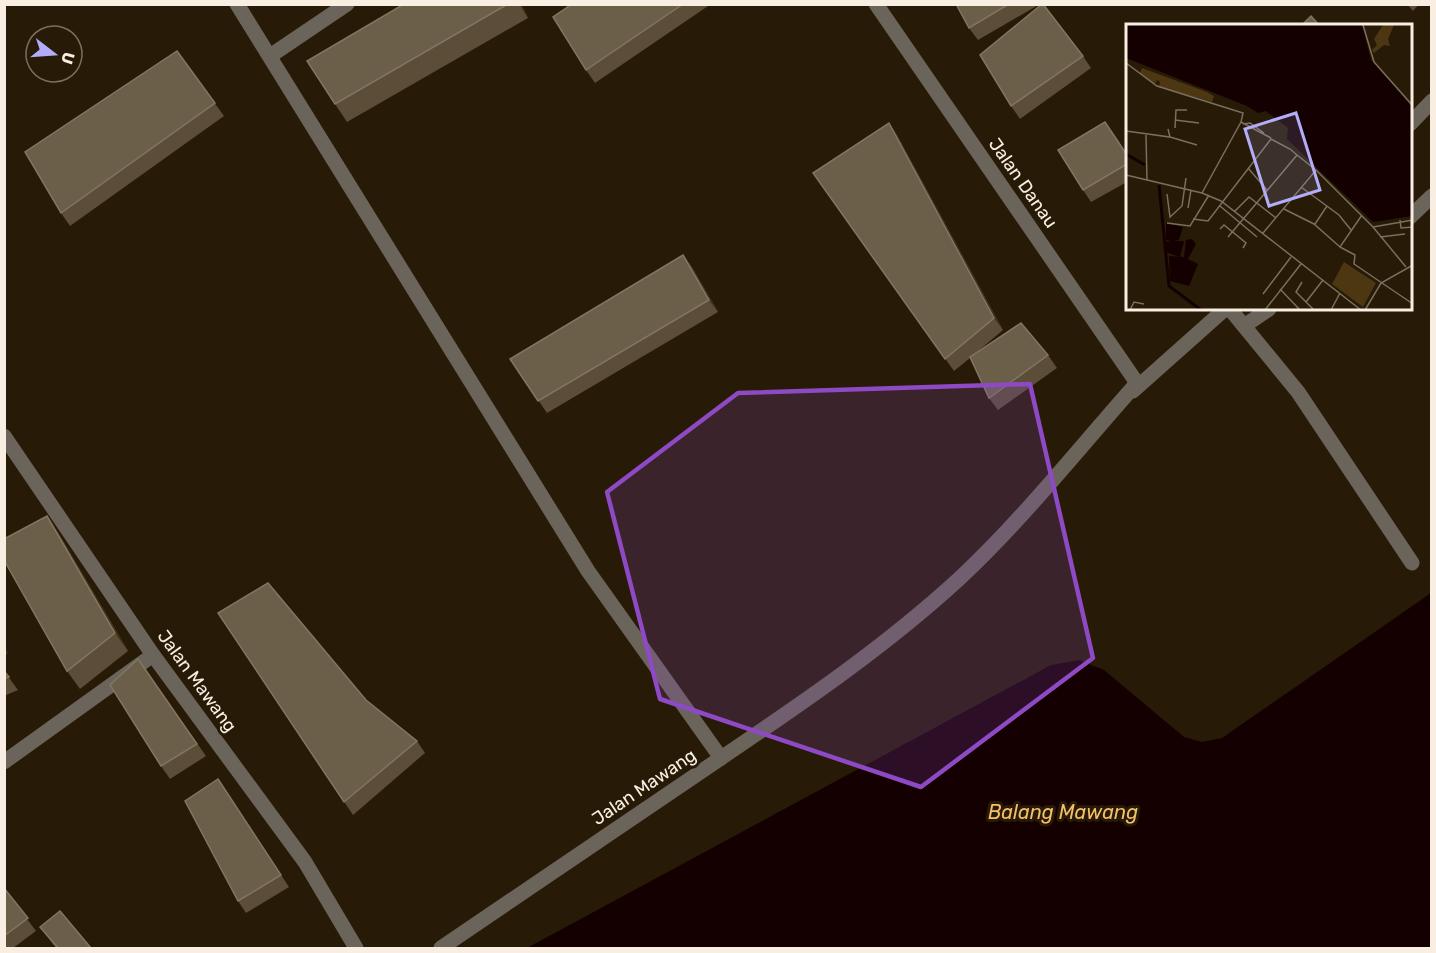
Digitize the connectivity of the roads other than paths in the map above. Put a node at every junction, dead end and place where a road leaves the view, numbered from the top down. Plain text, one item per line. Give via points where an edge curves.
1 (237, 4) edge
2 (346, 4) edge
3 (876, 4) edge
4 (270, 56) junction
5 (1431, 102) edge
6 (1412, 122) edge
7 (1431, 196) edge
8 (1412, 215) edge
9 (1224, 310) edge
10 (1231, 310) edge
11 (1268, 310) edge
12 (1244, 326) junction
13 (1117, 405) junction
14 (4, 436) edge
15 (1412, 563) dead end
16 (153, 654) junction
17 (721, 758) junction
18 (4, 762) edge
19 (356, 948) edge
20 (441, 948) edge

1 - 4 street
2 - 4 street
3 - 13 street, Jalan Danau via 1137,383
4 - 17 street via 588,571
5 - 6 street
7 - 8 street
9 - 13 street
10 - 12 street
11 - 12 street
12 - 15 street via 1298,392
13 - 17 street, Jalan Mawang via 999,539 953,584 854,667
14 - 16 street, Jalan Mawang
16 - 18 street
16 - 19 street, Jalan Mawang via 305,862
17 - 20 street, Jalan Mawang

